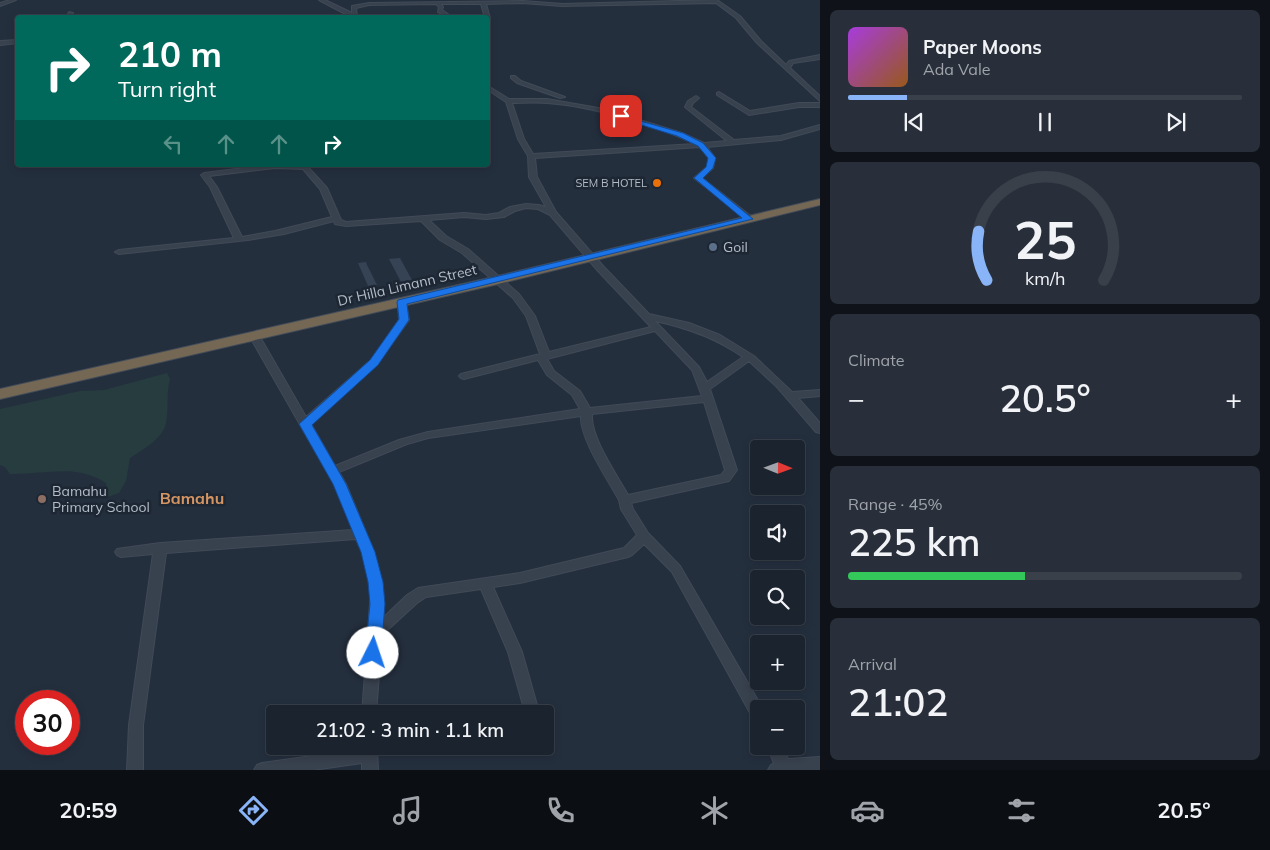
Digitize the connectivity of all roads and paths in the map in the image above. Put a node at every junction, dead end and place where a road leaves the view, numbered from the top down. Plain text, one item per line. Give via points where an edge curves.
1 (14, 0) edge
2 (321, 0) edge
3 (604, 0) edge
4 (715, 1) edge
5 (533, 2) edge
6 (437, 3) junction
7 (484, 3) junction
8 (616, 3) junction
9 (0, 5) edge
10 (354, 7) junction
11 (340, 8) junction
12 (353, 15) edge
13 (356, 15) edge
14 (446, 15) edge
15 (487, 15) edge
16 (15, 41) edge
17 (0, 43) edge
18 (820, 57) edge
19 (786, 68) junction
20 (513, 77) dead end
21 (490, 89) edge
22 (719, 94) dead end
23 (696, 98) dead end
24 (820, 99) edge
25 (508, 101) junction
26 (820, 105) edge
27 (638, 122) junction
28 (820, 128) edge
29 (732, 142) junction
30 (701, 144) junction
31 (531, 156) junction
32 (267, 167) edge
33 (302, 167) edge
34 (820, 202) edge
35 (553, 213) junction
36 (337, 218) junction
37 (422, 218) junction
38 (749, 219) junction
39 (239, 239) junction
40 (119, 252) dead end
41 (592, 257) junction
42 (498, 280) junction
43 (402, 302) junction
44 (645, 316) junction
45 (656, 328) junction
46 (255, 337) junction
47 (544, 356) junction
48 (749, 357) junction
49 (464, 376) dead end
50 (707, 393) junction
51 (820, 393) edge
52 (0, 394) edge
53 (791, 395) junction
54 (588, 412) junction
55 (305, 424) junction
56 (820, 430) edge
57 (332, 471) junction
58 (625, 500) junction
59 (360, 534) junction
60 (644, 536) junction
61 (160, 548) junction
62 (121, 552) dead end
63 (486, 584) junction
64 (374, 634) junction
65 (750, 700) edge
66 (370, 705) edge
67 (530, 705) dead end
68 (777, 755) edge
69 (369, 757) edge
70 (820, 764) edge
71 (782, 769) edge
72 (134, 770) edge
73 (262, 770) edge

1 - 9 street
2 - 11 street
3 - 8 street
4 - 8 street
4 - 19 street via 738,17
5 - 7 street
5 - 8 street via 562,5
6 - 7 street
6 - 10 street
6 - 14 street
7 - 15 street
10 - 11 street
10 - 13 street
11 - 12 street
16 - 17 street
18 - 19 street via 791,62
19 - 24 street
20 - 27 street via 550,94 635,117
21 - 25 street
22 - 26 street via 749,113
23 - 29 street via 688,107
25 - 27 street via 567,104
25 - 31 street via 521,139
27 - 30 street via 680,134
28 - 29 street via 781,138
29 - 30 street
30 - 31 street
30 - 38 street via 712,158 710,168 698,178
31 - 35 street via 533,177
32 - 39 street via 204,175
33 - 36 street via 323,188
34 - 38 highway, Dr Hilla Limann Street
35 - 37 street via 526,206 486,217
35 - 41 street
36 - 37 street via 338,222 346,224
36 - 39 street
37 - 42 street via 442,238 465,252
38 - 41 highway, Dr Hilla Limann Street
39 - 40 street
41 - 42 highway, Dr Hilla Limann Street
41 - 44 street
42 - 43 highway, Dr Hilla Limann Street
42 - 47 street via 516,296 530,316
43 - 46 highway, Dr Hilla Limann Street
43 - 55 street via 404,320 374,362
44 - 45 street
44 - 48 street via 698,328 725,340
45 - 47 street
45 - 50 street via 696,369
46 - 52 highway, Dr Hilla Limann Street
46 - 55 street
47 - 49 street
47 - 54 street via 550,373 576,393
48 - 50 street
48 - 53 street
50 - 54 street
50 - 58 street via 731,470 729,475
51 - 53 street
53 - 56 street
54 - 57 street via 428,435
54 - 58 street via 586,421 590,437
55 - 57 street
57 - 59 street
58 - 60 street
59 - 61 street
59 - 64 street via 376,582
60 - 63 street via 628,552
60 - 65 street via 676,569
61 - 62 street
61 - 72 street via 136,725
63 - 64 street via 423,592
63 - 67 street via 515,652
64 - 66 street
68 - 71 street
69 - 73 street
70 - 71 street

